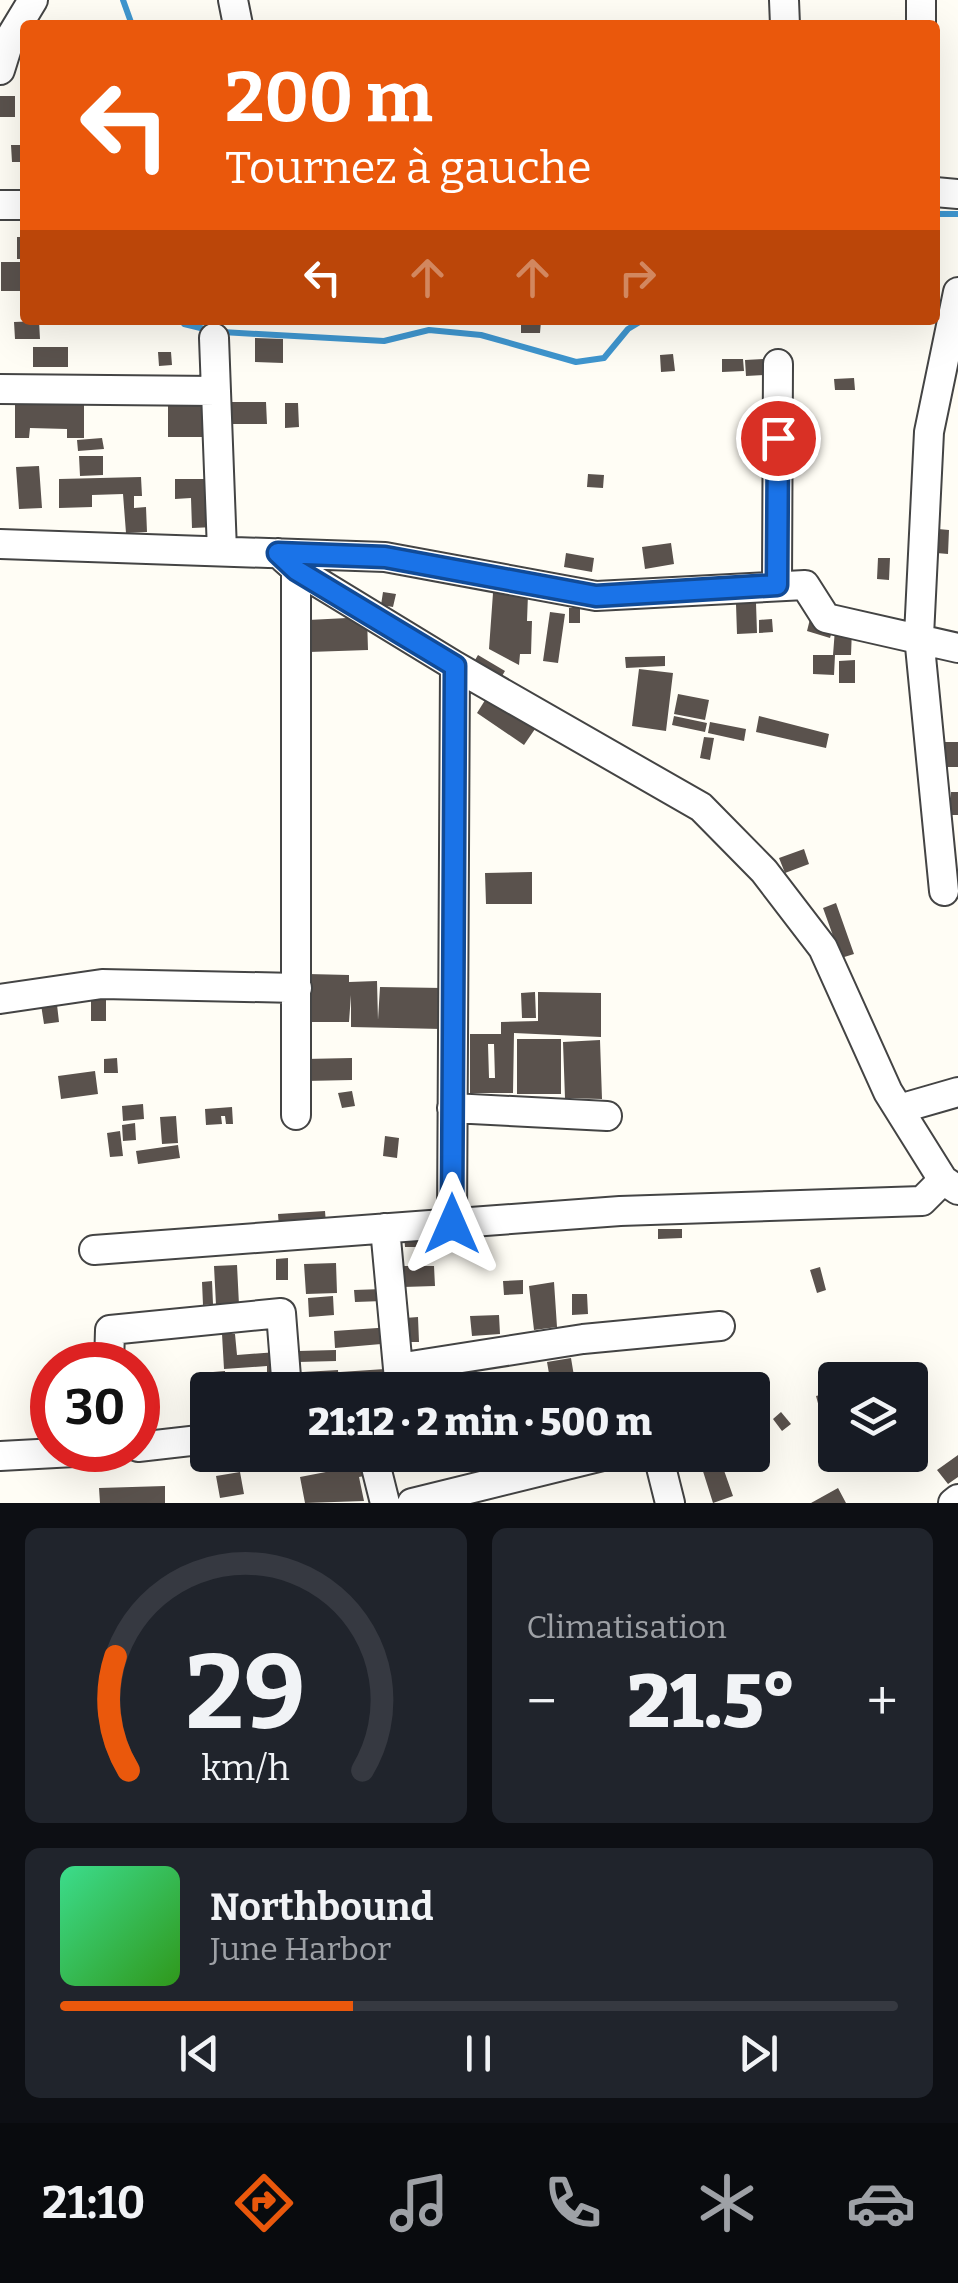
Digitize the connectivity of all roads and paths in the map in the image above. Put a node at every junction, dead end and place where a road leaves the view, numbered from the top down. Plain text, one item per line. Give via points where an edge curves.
1 (20, 21) edge
2 (0, 70) edge
3 (958, 292) edge
4 (214, 338) dead end
5 (778, 364) dead end
6 (948, 386) edge
7 (0, 389) edge
8 (216, 391) junction
9 (0, 544) edge
10 (222, 552) junction
11 (287, 561) junction
12 (777, 585) junction
13 (919, 636) junction
14 (958, 648) edge
15 (455, 666) junction
16 (944, 891) dead end
17 (296, 988) junction
18 (0, 998) edge
19 (958, 1092) edge
20 (452, 1108) junction
21 (899, 1110) junction
22 (296, 1115) dead end
23 (607, 1116) dead end
24 (951, 1185) edge
25 (452, 1224) junction
26 (385, 1228) junction
27 (94, 1250) dead end
28 (720, 1326) dead end
29 (110, 1342) edge
30 (286, 1372) edge
31 (398, 1372) edge
32 (431, 1372) edge
33 (190, 1442) edge
34 (160, 1445) edge
35 (30, 1454) edge
36 (0, 1456) edge
37 (377, 1472) edge
38 (538, 1472) edge
39 (662, 1472) edge
40 (385, 1503) edge
41 (412, 1503) edge
42 (670, 1503) edge

1 - 2 street
3 - 6 street
4 - 8 street
5 - 12 street
6 - 13 street via 928,432
7 - 8 street
8 - 10 street
9 - 10 street
10 - 11 street
11 - 12 street via 385,557 596,596
11 - 15 street
11 - 17 street
12 - 13 street via 805,585 826,618
13 - 14 street
13 - 16 street
15 - 20 street
15 - 21 street via 701,806 823,948
17 - 18 street via 102,984
17 - 22 street
19 - 21 street
20 - 23 street
20 - 25 street
21 - 24 street
24 - 25 street via 922,1201
25 - 26 street
26 - 27 street
26 - 31 street
28 - 32 street via 583,1339
29 - 30 street via 110,1330 281,1314
33 - 34 street
35 - 36 street
37 - 40 street
38 - 41 street
39 - 42 street

